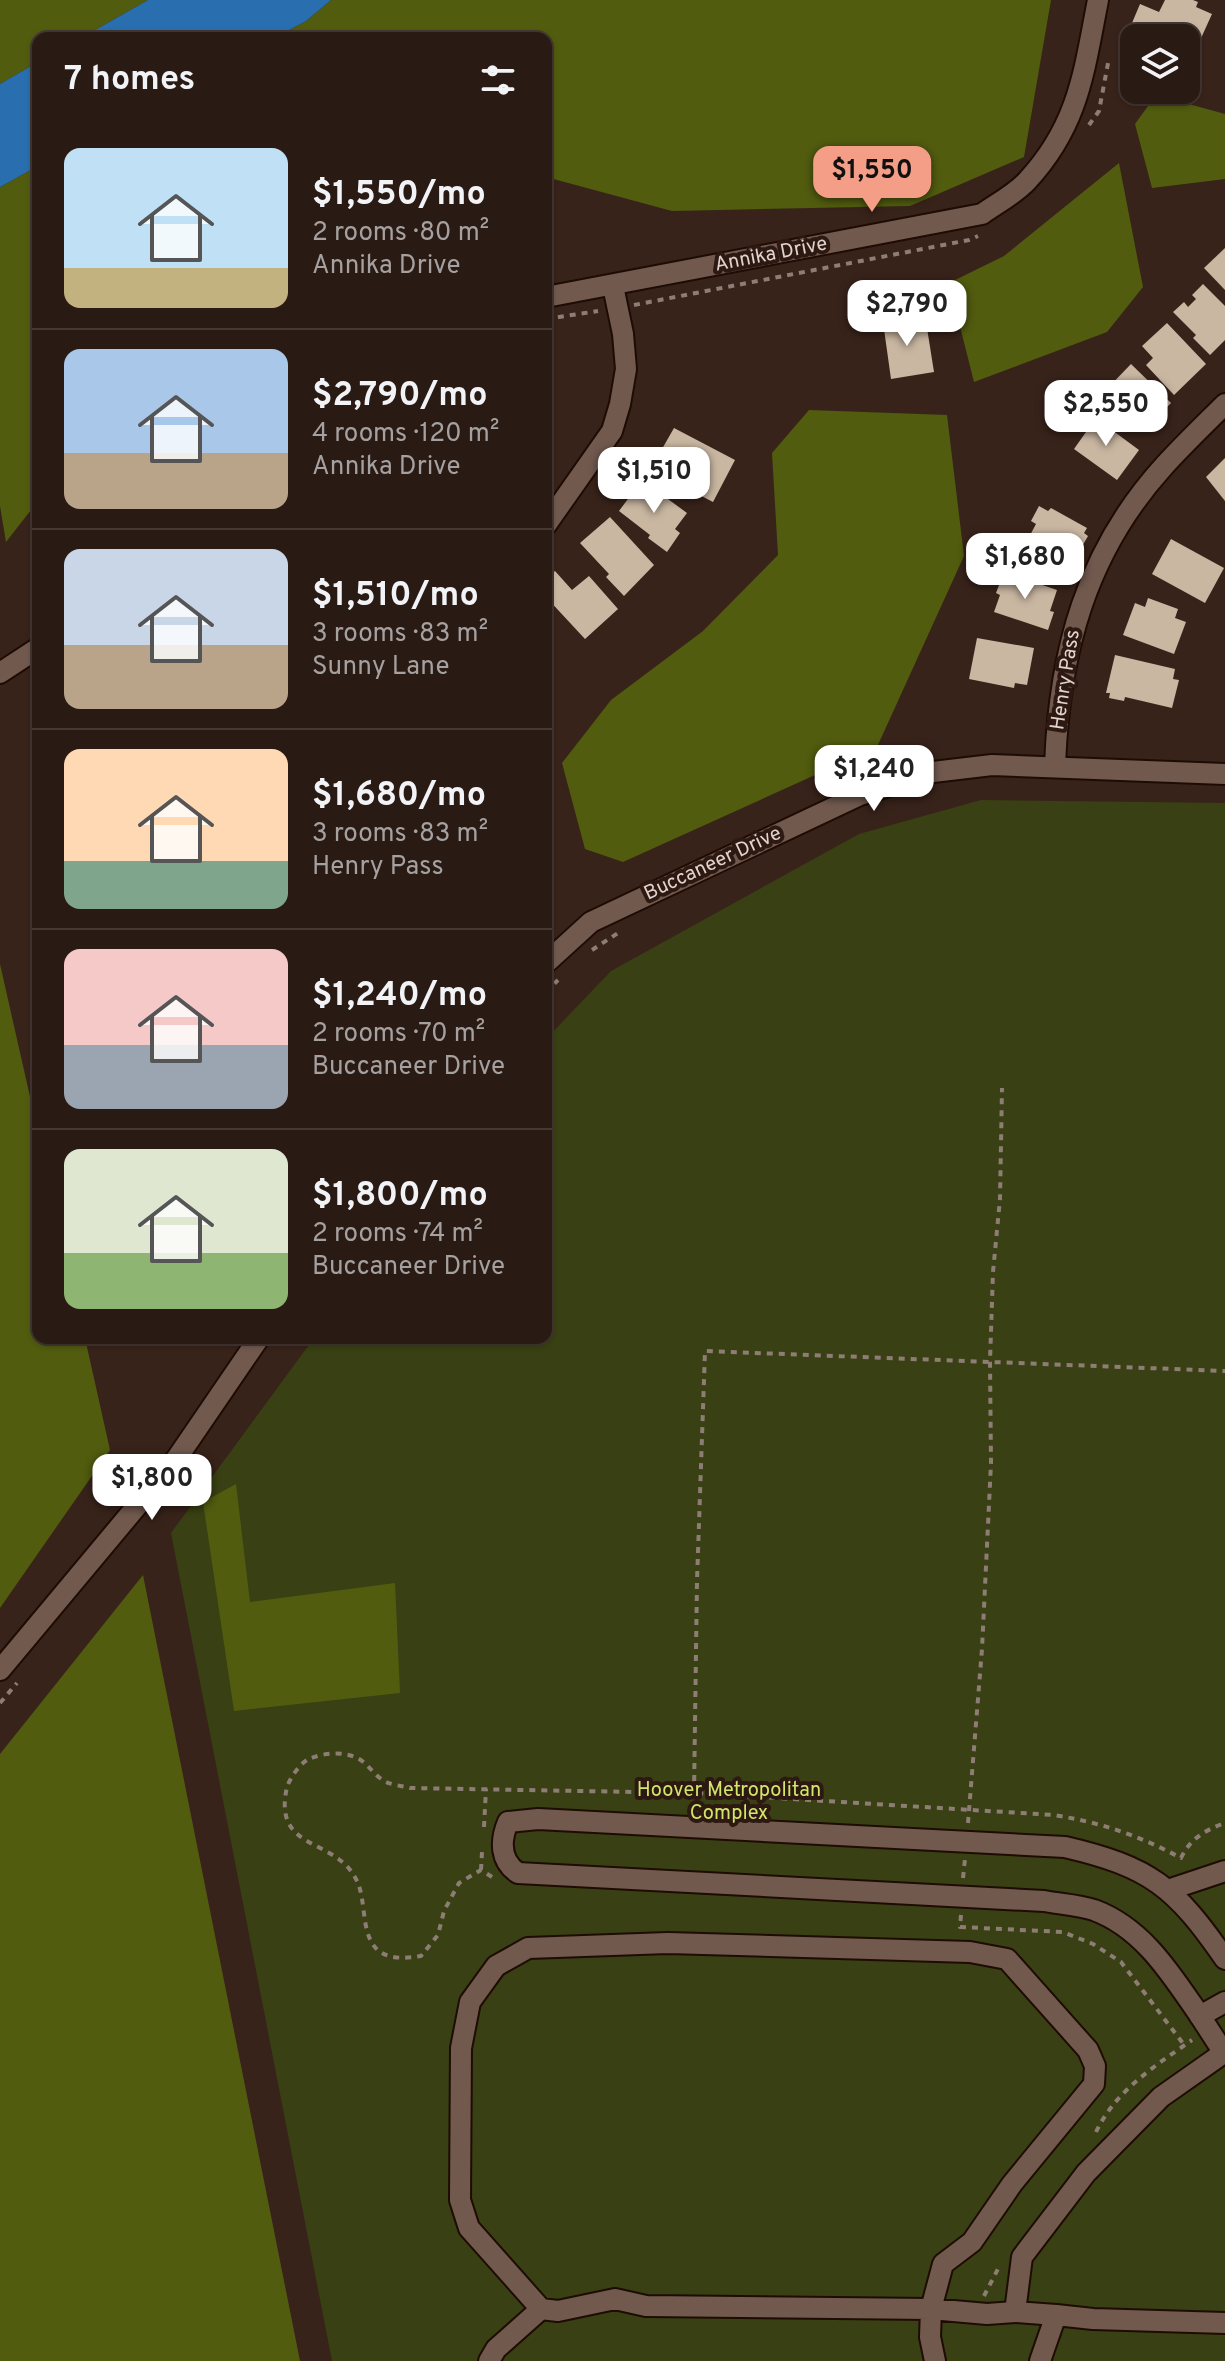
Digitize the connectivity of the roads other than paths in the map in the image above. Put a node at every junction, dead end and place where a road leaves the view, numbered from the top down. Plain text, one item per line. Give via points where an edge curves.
1 (1098, 0) edge
2 (613, 286) junction
3 (552, 296) edge
4 (1225, 404) edge
5 (552, 516) edge
6 (32, 652) edge
7 (0, 673) edge
8 (1055, 766) junction
9 (1225, 774) edge
10 (552, 971) edge
11 (255, 1344) edge
12 (0, 1670) edge
13 (1225, 1871) edge
14 (1168, 1890) junction
15 (1225, 1959) edge
16 (1225, 2002) edge
17 (1200, 2016) junction
18 (1224, 2052) edge
19 (541, 2309) junction
20 (931, 2309) junction
21 (1015, 2312) junction
22 (1056, 2315) junction
23 (1225, 2323) edge
24 (489, 2361) edge
25 (935, 2361) edge
26 (1040, 2361) edge

1 - 2 street, Annika Drive via 1081,87 1065,130 1026,183 982,214
2 - 3 street, Annika Drive
2 - 5 street via 626,369 620,404 612,431
4 - 8 street, Henry Pass via 1138,499 1094,572 1078,611 1063,676
6 - 7 street
8 - 9 street, Buccaneer Drive
8 - 10 street, Buccaneer Drive via 992,765 933,772 860,795 591,922
11 - 12 street via 177,1458
13 - 14 street
14 - 15 street
14 - 17 street via 1109,1857 1065,1847 538,1819 508,1822 503,1834 508,1866 518,1873 1044,1901 1093,1910 1131,1929
16 - 17 street
17 - 18 street
18 - 21 street via 1161,2097 1086,2173 1022,2257
19 - 20 street via 558,2311 615,2299 646,2306
19 - 20 street via 469,2228 460,2200 461,2048 470,2002 496,1966 528,1948 668,1943 970,1952 1007,1959 1088,2050 1095,2066 1094,2084 972,2242 943,2264
19 - 24 street
20 - 21 street
20 - 25 street
21 - 22 street
22 - 23 street
22 - 26 street

